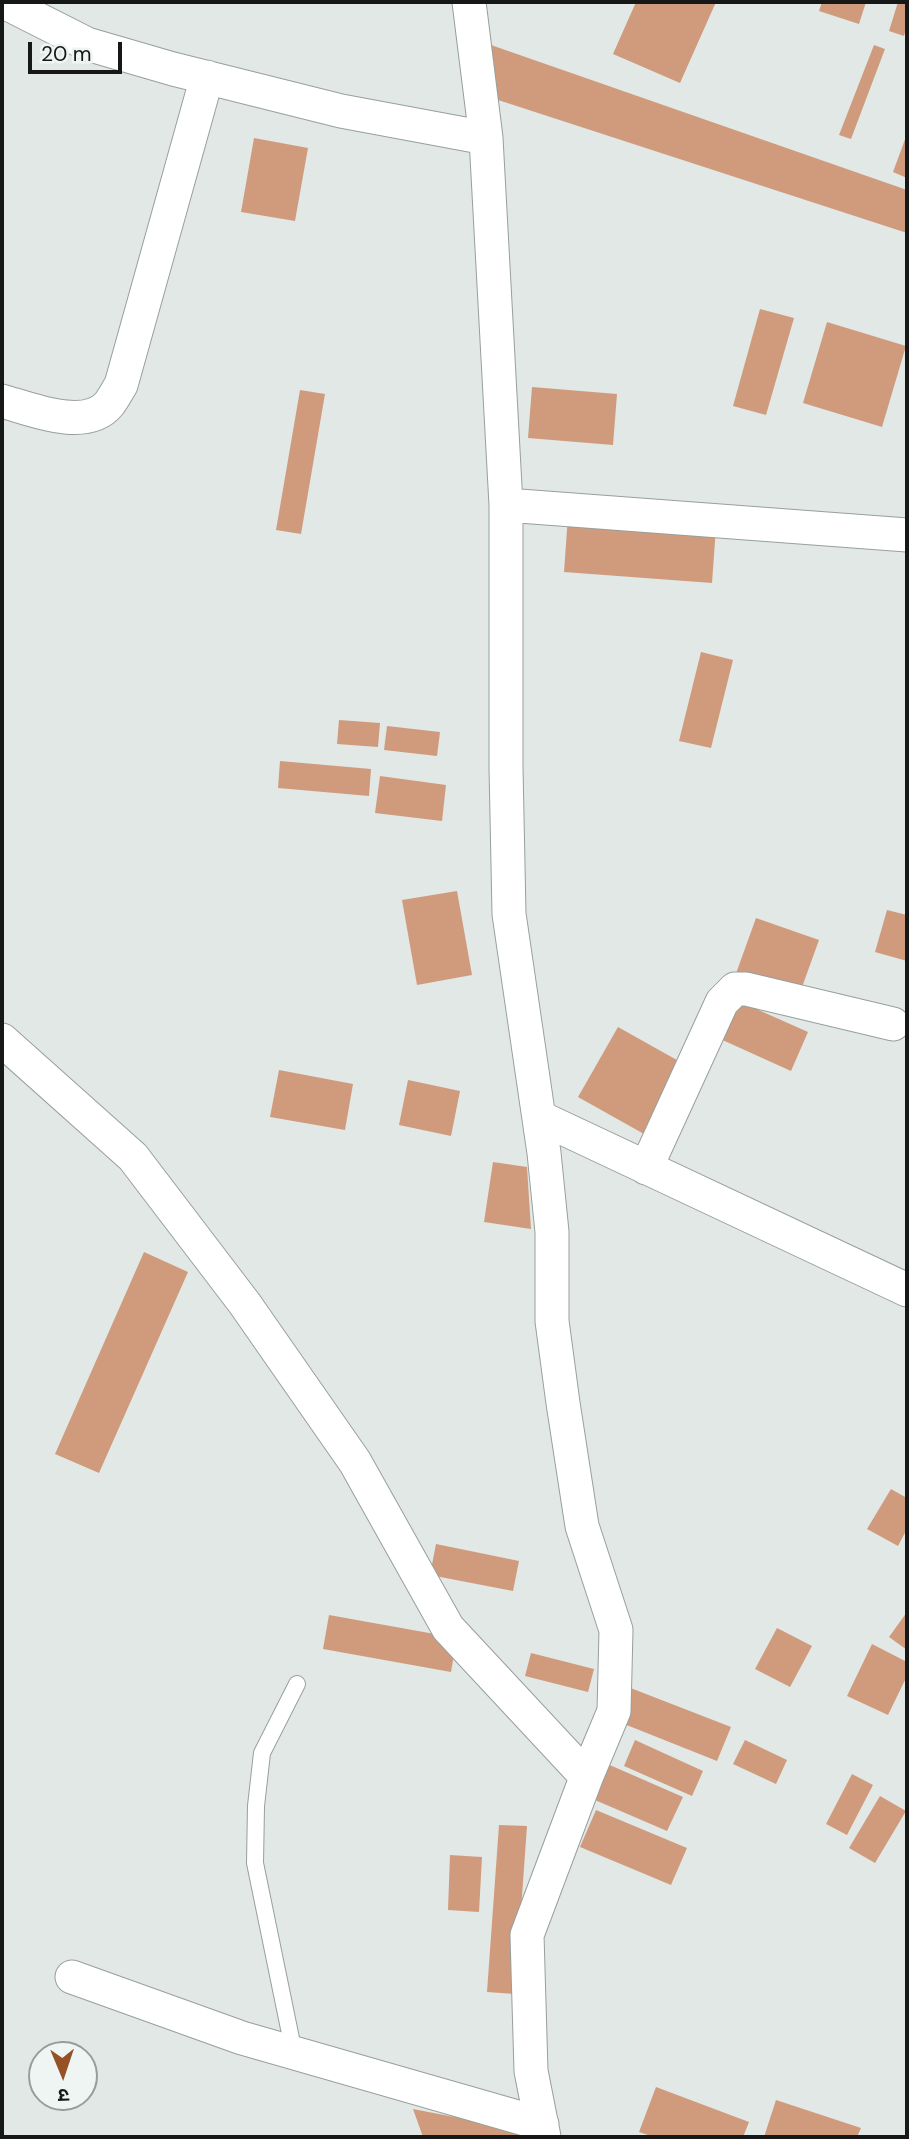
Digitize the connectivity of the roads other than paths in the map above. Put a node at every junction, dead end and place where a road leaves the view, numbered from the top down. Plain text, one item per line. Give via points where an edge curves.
1 (4, 2) edge
2 (469, 2) edge
3 (207, 77) junction
4 (486, 138) junction
5 (2, 401) edge
6 (506, 505) junction
7 (907, 535) edge
8 (893, 1024) dead end
9 (2, 1040) edge
10 (539, 1117) junction
11 (646, 1168) junction
12 (907, 1290) edge
13 (296, 1684) dead end
14 (586, 1779) junction
15 (72, 1977) dead end
16 (294, 2053) junction
17 (543, 2131) edge

1 - 3 street via 87,44
2 - 4 street
3 - 4 street via 341,111
3 - 5 street via 121,385 108,406 92,416 59,417
4 - 6 street
6 - 7 street
6 - 10 street via 509,914
8 - 11 street via 735,989 722,1002
9 - 14 street via 133,1157 245,1304 355,1462 448,1628
10 - 11 street
10 - 14 street via 552,1232 552,1321 563,1403 582,1526 616,1630 614,1711
11 - 12 street
13 - 16 lane via 262,1754 255,1863
14 - 17 street via 527,1935 531,2071
15 - 16 street
16 - 17 street

